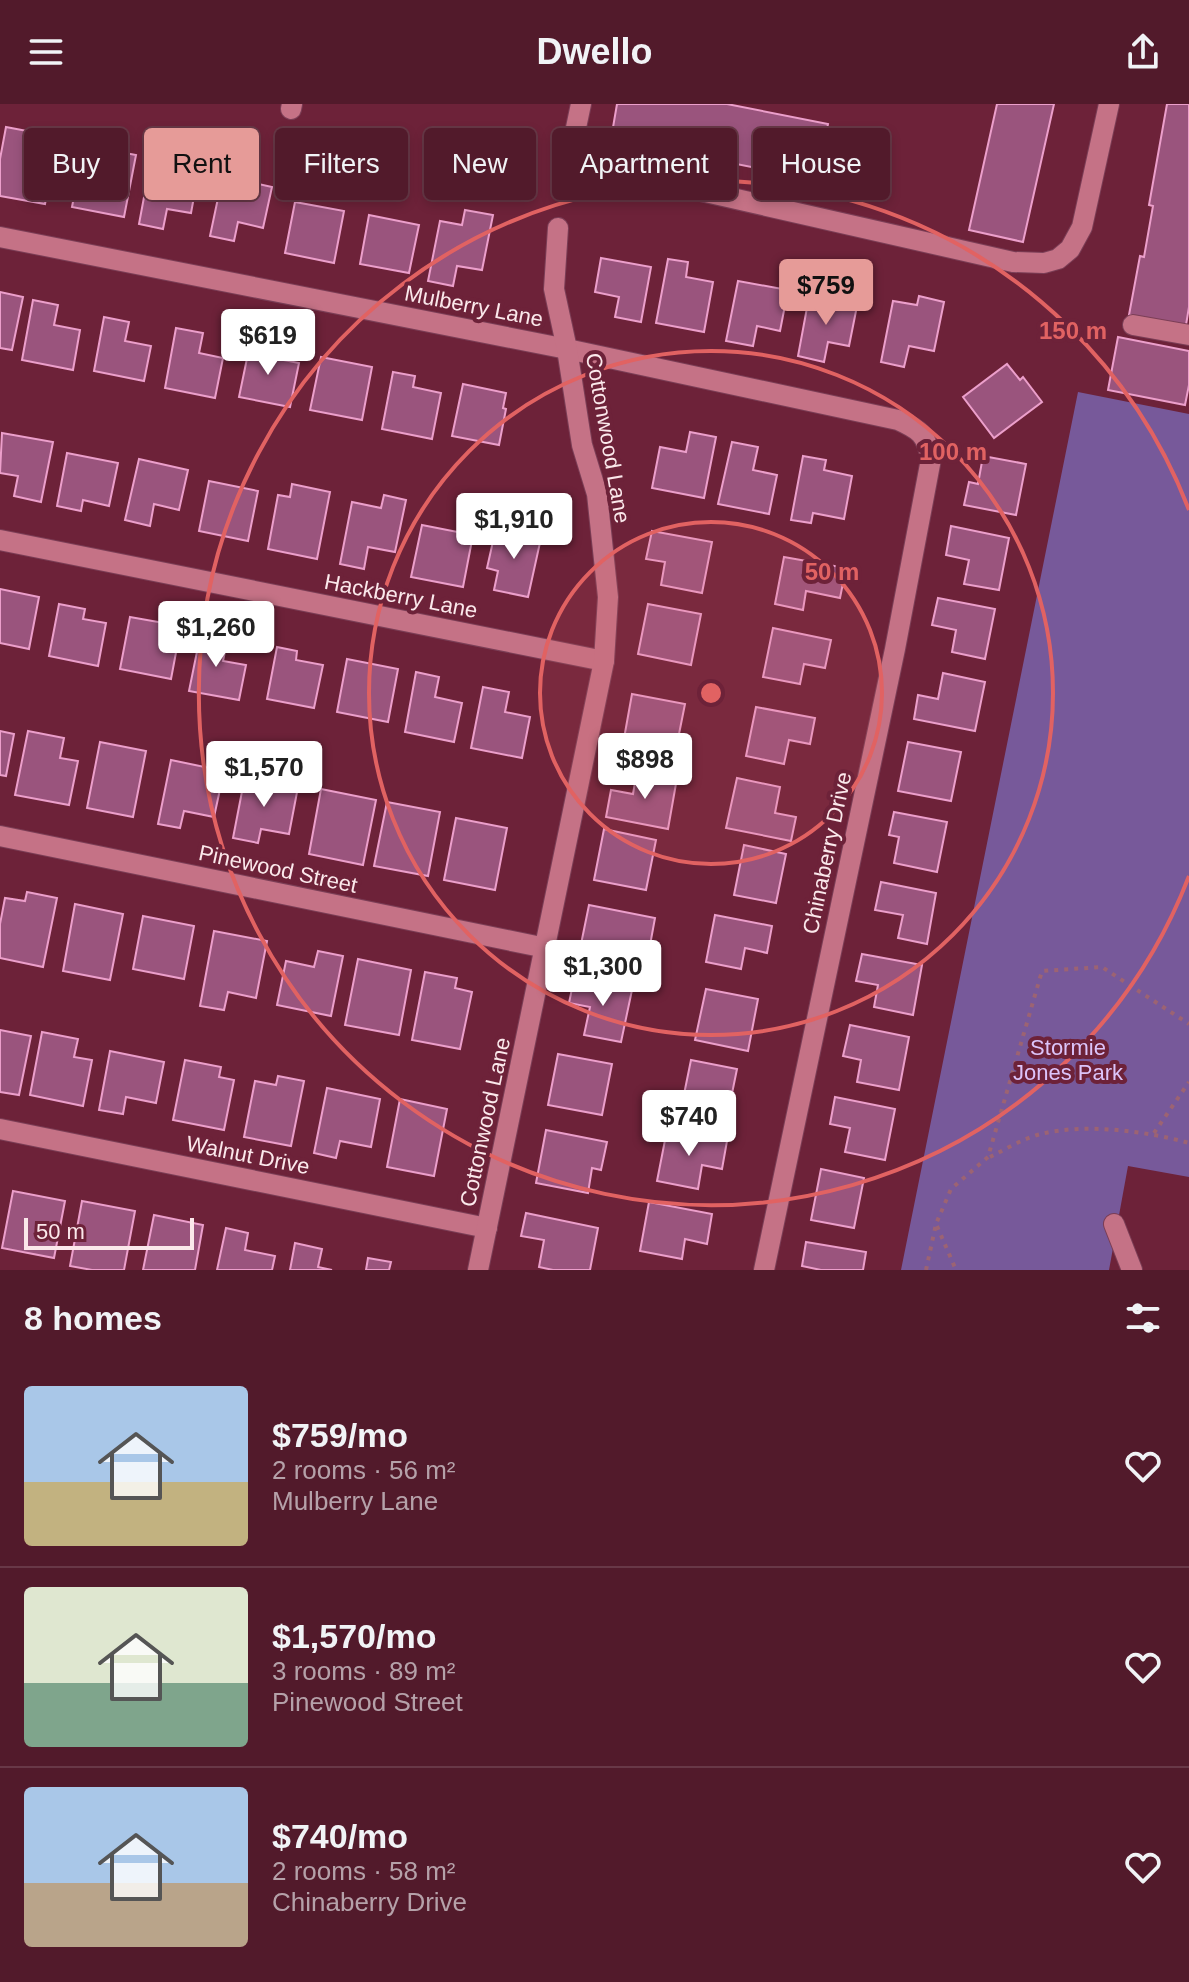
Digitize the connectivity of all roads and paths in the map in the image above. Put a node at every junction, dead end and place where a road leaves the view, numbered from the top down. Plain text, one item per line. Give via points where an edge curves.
1 (581, 104) edge
2 (1109, 104) edge
3 (558, 228) dead end
4 (0, 237) edge
5 (1133, 325) dead end
6 (1189, 335) edge
7 (567, 349) junction
8 (928, 445) joint
9 (0, 540) edge
10 (604, 661) junction
11 (0, 836) edge
12 (546, 948) junction
13 (1189, 1024) edge
14 (1189, 1082) edge
15 (0, 1129) edge
16 (1154, 1133) junction
17 (1189, 1143) edge
18 (988, 1157) junction
19 (936, 1224) junction
20 (1114, 1224) dead end
21 (487, 1228) junction
22 (478, 1270) edge
23 (764, 1270) edge
24 (926, 1270) edge
25 (956, 1270) edge
26 (1132, 1270) edge

1 - 2 street via 569,161 995,259 1044,263 1070,249 1082,227
3 - 7 street, Cottonwood Lane via 554,289
4 - 7 street, Mulberry Lane
5 - 6 street
7 - 8 street, Mulberry Lane via 898,420 919,429
7 - 10 street, Cottonwood Lane via 582,445 597,494 608,597
8 - 23 street, Chinaberry Drive via 931,459 895,649
9 - 10 street, Hackberry Lane
10 - 12 street, Cottonwood Lane
11 - 12 street, Pinewood Street
12 - 21 street, Cottonwood Lane
13 - 18 path via 1102,967 1042,971
14 - 16 path
15 - 21 street, Walnut Drive
16 - 17 path
16 - 18 path via 1040,1134
18 - 19 path via 951,1189
19 - 24 path
19 - 25 path
20 - 26 street
21 - 22 street, Cottonwood Lane

